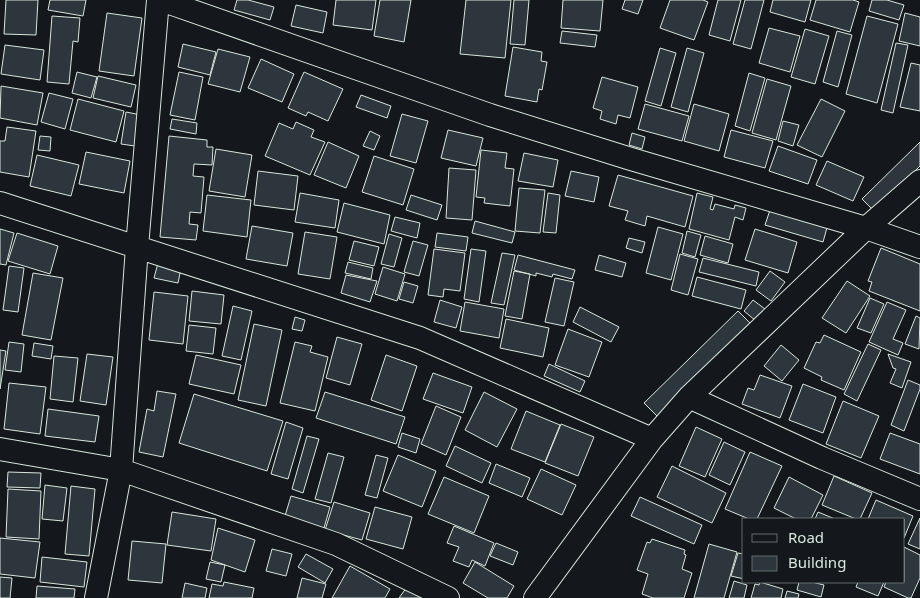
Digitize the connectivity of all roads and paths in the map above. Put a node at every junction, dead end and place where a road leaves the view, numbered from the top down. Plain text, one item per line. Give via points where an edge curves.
1 (160, 0) edge
2 (920, 181) edge
3 (0, 203) edge
4 (866, 228) junction
5 (137, 247) junction
6 (920, 247) edge
7 (689, 397) junction
8 (652, 439) junction
9 (0, 449) edge
10 (121, 470) junction
11 (920, 499) edge
12 (96, 598) edge
13 (448, 598) edge
14 (536, 598) edge

1 - 4 street via 490,115
1 - 5 street
2 - 4 street
3 - 5 street
4 - 6 street
4 - 7 street
5 - 8 street via 420,338
5 - 10 street
7 - 8 street
7 - 11 street
8 - 14 street
9 - 10 street
10 - 12 street
10 - 13 street via 336,544

